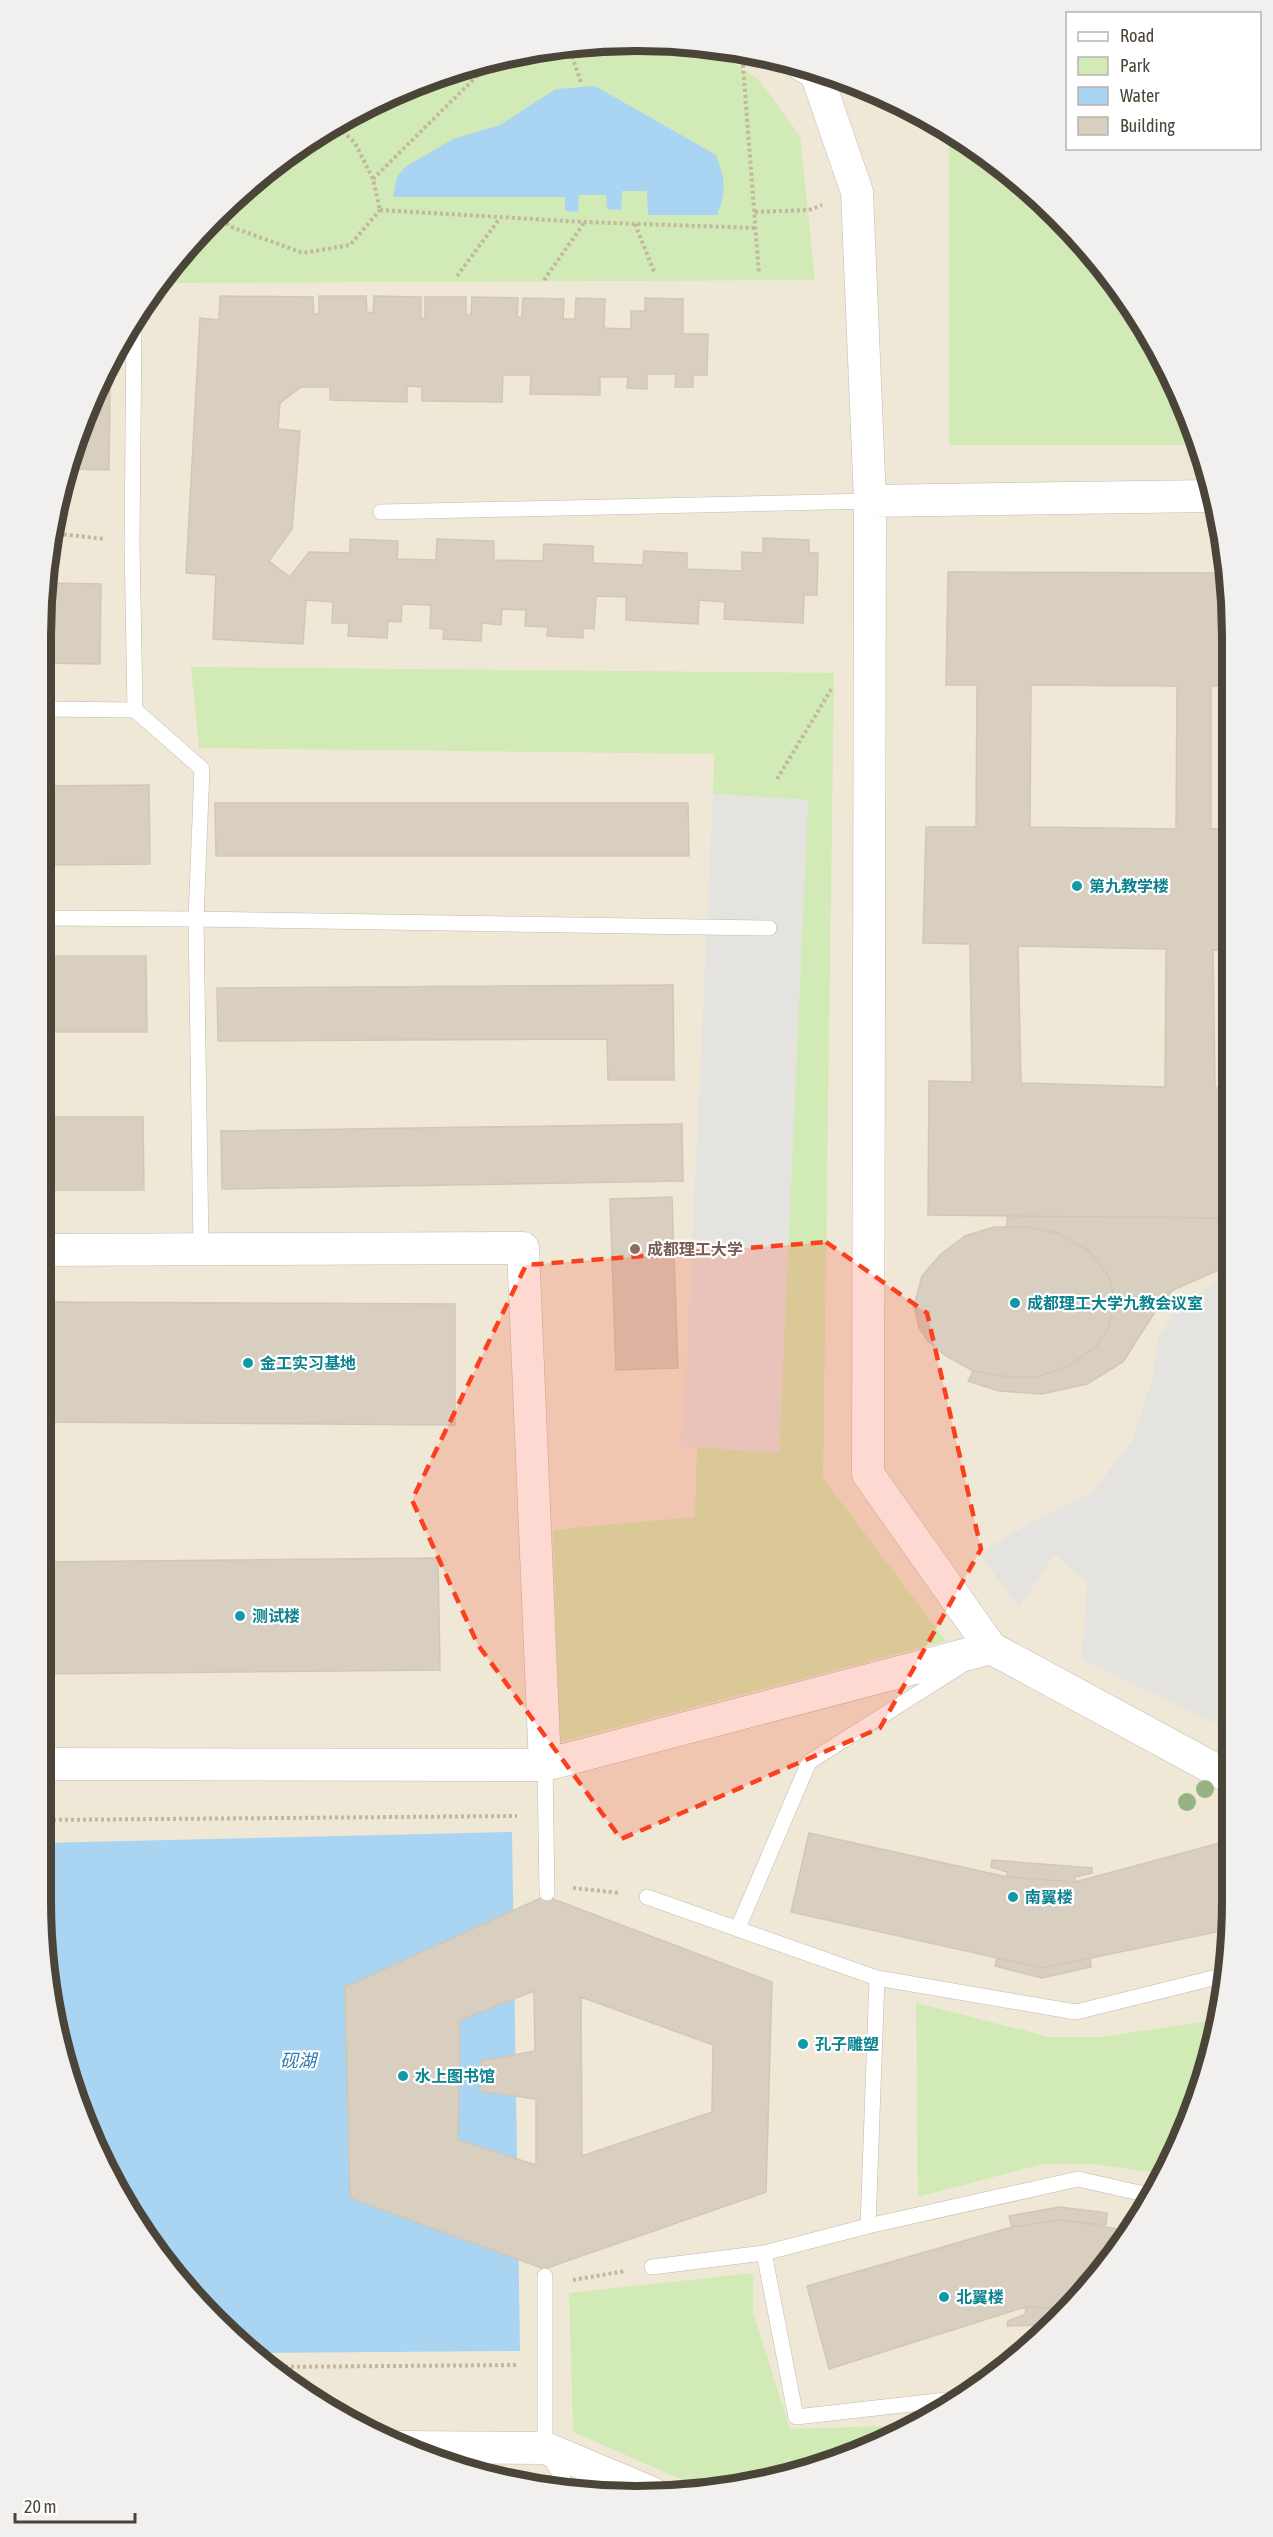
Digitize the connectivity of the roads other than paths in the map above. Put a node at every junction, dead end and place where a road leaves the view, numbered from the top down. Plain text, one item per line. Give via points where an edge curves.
1 (815, 79) edge
2 (134, 336) edge
3 (1205, 496) edge
4 (870, 501) junction
5 (381, 512) dead end
6 (51, 709) edge
7 (135, 710) junction
8 (51, 918) edge
9 (196, 919) junction
10 (769, 928) dead end
11 (201, 1248) junction
12 (51, 1250) edge
13 (991, 1648) junction
14 (51, 1764) edge
15 (545, 1766) junction
16 (1222, 1773) edge
17 (547, 1889) road end
18 (647, 1897) road end
19 (738, 1928) junction
20 (1217, 1977) edge
21 (877, 1978) junction
22 (1143, 2194) edge
23 (868, 2226) junction
24 (764, 2253) junction
25 (652, 2267) road end
26 (545, 2281) road end
27 (941, 2401) edge
28 (428, 2447) edge
29 (545, 2448) junction
30 (564, 2481) edge
31 (635, 2486) edge

1 - 4 street via 857,192
2 - 7 lane
3 - 4 street
4 - 5 lane
4 - 13 street via 868,1474
6 - 7 lane
7 - 9 lane via 202,769
8 - 9 lane
9 - 10 lane
9 - 11 lane
11 - 12 street
11 - 15 street via 523,1248
13 - 15 street
13 - 16 street
13 - 19 lane via 809,1762
14 - 15 street
15 - 17 lane
18 - 19 lane
19 - 21 lane
20 - 21 lane via 1076,2012
21 - 23 lane
22 - 23 lane via 1078,2179
23 - 24 lane
24 - 25 lane
24 - 27 lane via 796,2417
26 - 29 lane
28 - 29 street
29 - 30 lane
29 - 31 street

